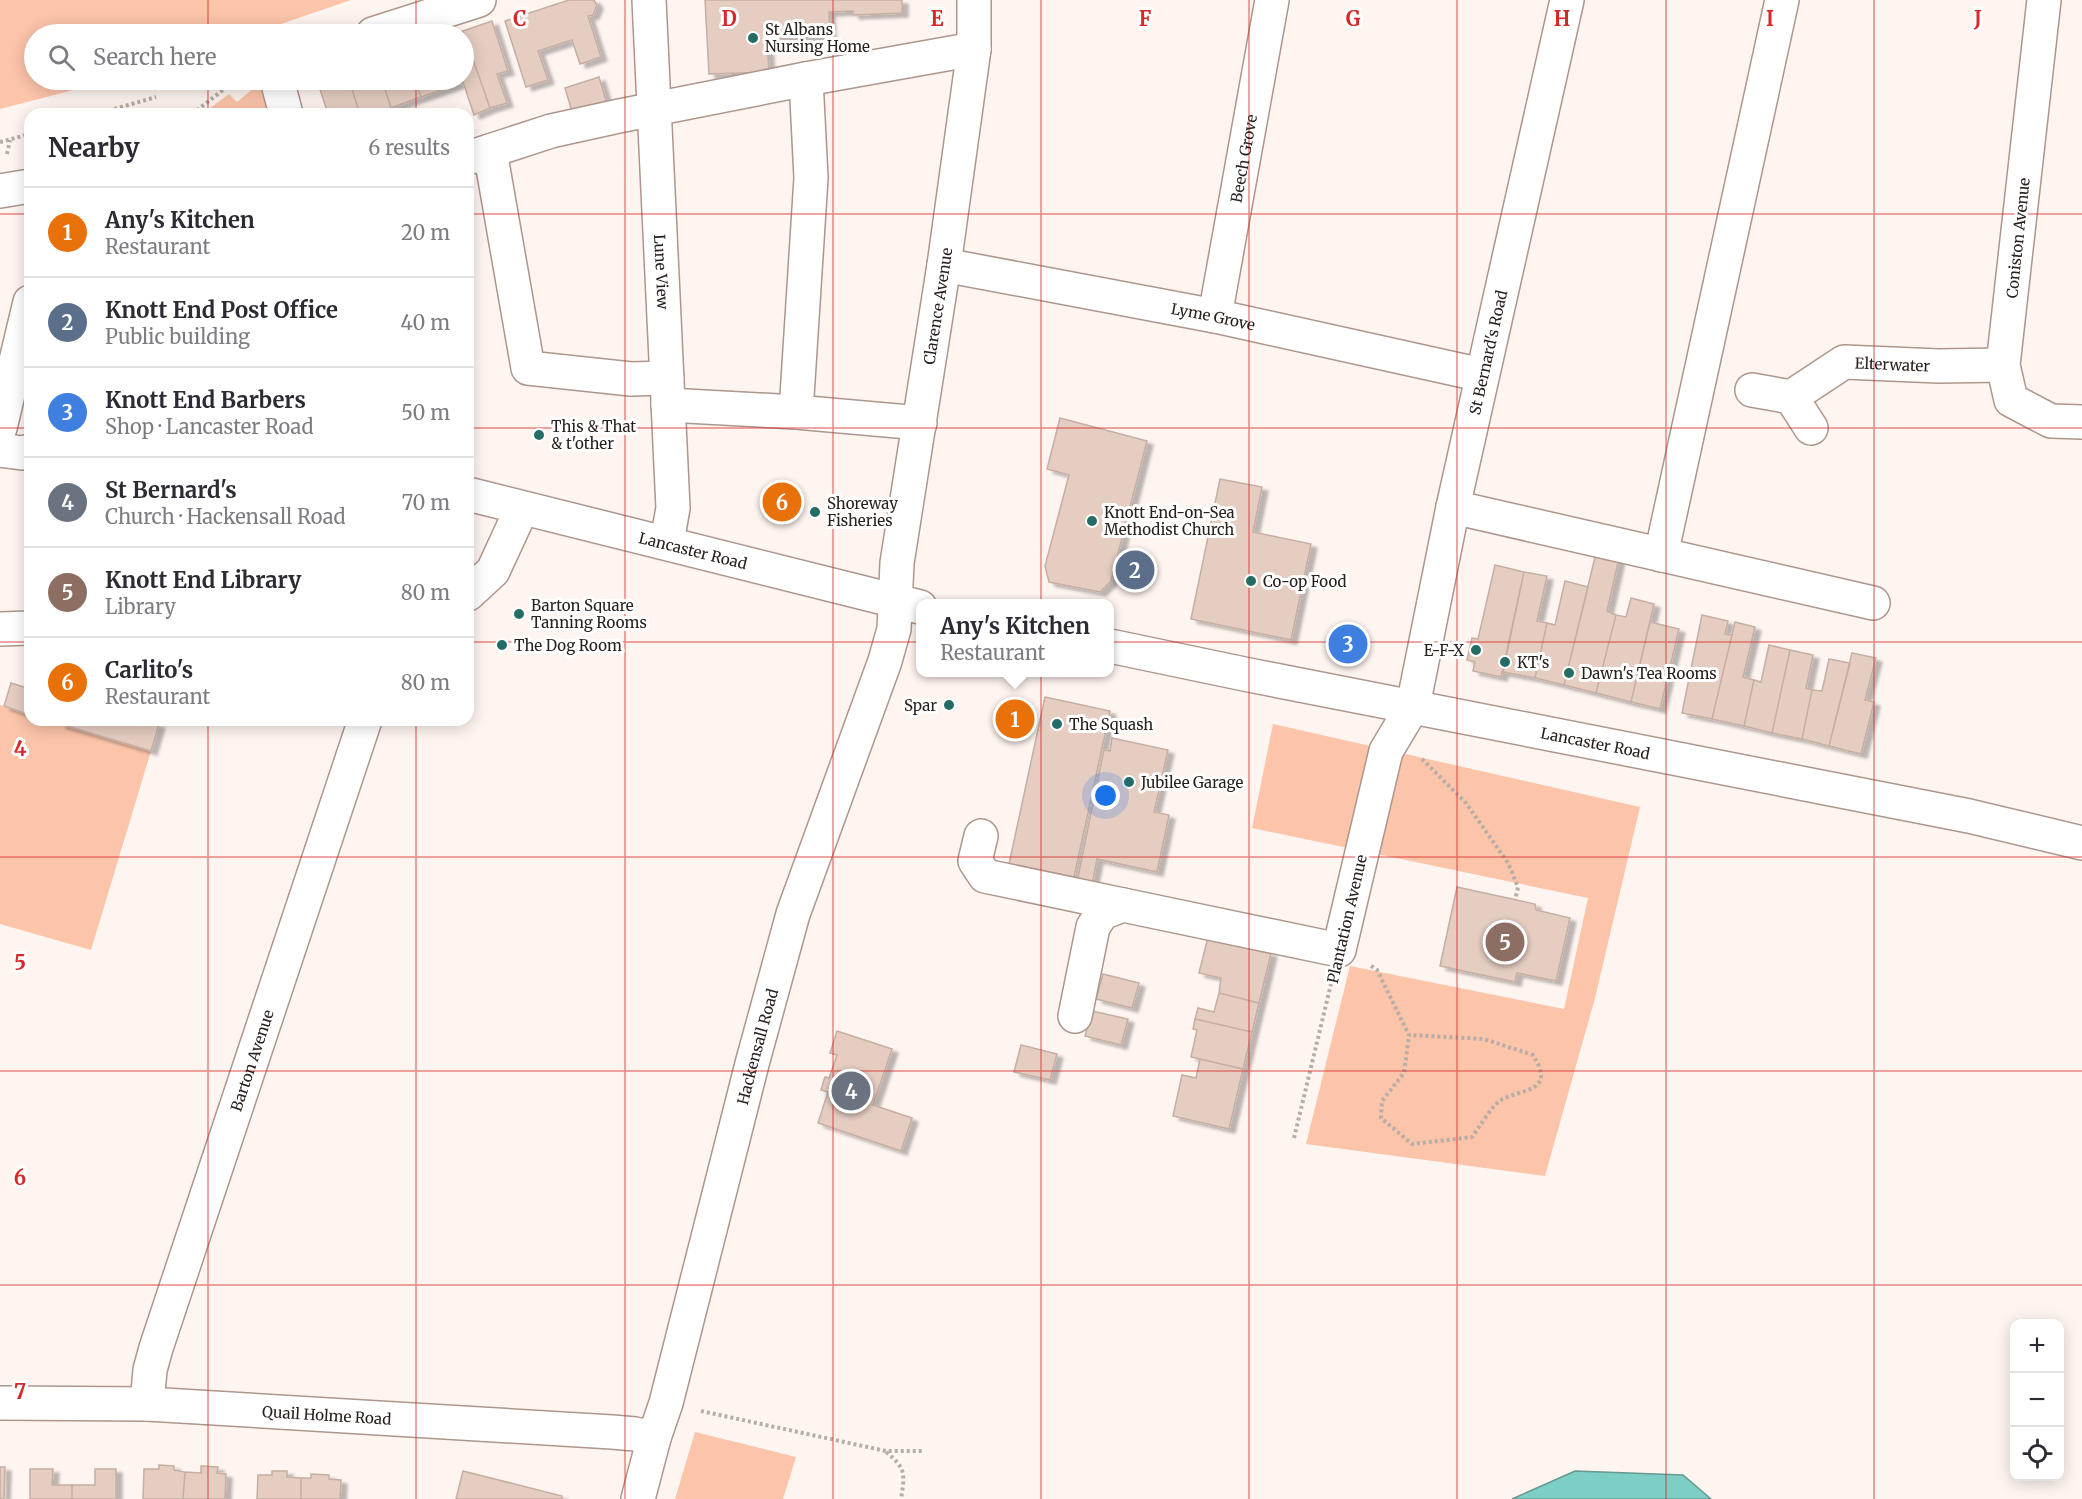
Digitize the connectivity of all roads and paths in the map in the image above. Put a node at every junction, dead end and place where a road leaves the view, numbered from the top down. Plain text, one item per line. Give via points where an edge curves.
1 (479, 0) edge
2 (650, 0) edge
3 (1272, 0) edge
4 (1567, 0) edge
5 (1782, 0) edge
6 (2044, 0) edge
7 (974, 4) edge
8 (404, 24) edge
9 (974, 49) junction
10 (806, 79) junction
11 (223, 90) edge
12 (280, 90) edge
13 (156, 97) dead end
14 (120, 108) edge
15 (200, 108) edge
16 (284, 108) edge
17 (653, 110) junction
18 (24, 136) edge
19 (10, 140) junction
20 (0, 142) edge
21 (479, 155) edge
22 (0, 156) edge
23 (24, 187) edge
24 (0, 191) edge
25 (944, 265) junction
26 (1215, 316) junction
27 (24, 327) edge
28 (2003, 365) junction
29 (1482, 375) junction
30 (1752, 390) dead end
31 (668, 391) junction
32 (1791, 397) junction
33 (796, 412) junction
34 (2082, 422) edge
35 (920, 423) junction
36 (0, 428) edge
37 (1810, 428) dead end
38 (0, 450) edge
39 (24, 452) edge
40 (474, 496) edge
41 (1452, 507) junction
42 (522, 508) junction
43 (667, 542) junction
44 (1661, 555) junction
45 (474, 588) edge
46 (1873, 603) dead end
47 (908, 604) edge
48 (24, 628) edge
49 (0, 629) edge
50 (1114, 647) edge
51 (1413, 706) junction
52 (363, 726) edge
53 (1386, 751) junction
54 (981, 836) dead end
55 (2082, 843) edge
56 (1515, 900) dead end
57 (1123, 905) junction
58 (1339, 950) junction
59 (1075, 1016) dead end
60 (1409, 1035) junction
61 (1294, 1138) dead end
62 (0, 1402) edge
63 (666, 1403) junction
64 (147, 1404) junction
65 (654, 1438) junction
66 (886, 1451) junction
67 (923, 1451) dead end
68 (638, 1499) edge
69 (901, 1499) edge

1 - 8 street
2 - 17 street, Lune View
3 - 26 street, Beech Grove
4 - 29 street, St Bernard's Road
5 - 44 street
6 - 28 street, Coniston Avenue
7 - 9 street, Clarence Avenue
9 - 10 street
9 - 25 street, Clarence Avenue
10 - 17 street
10 - 33 street via 811,178
11 - 15 path
12 - 16 street
13 - 14 path
17 - 21 street via 551,131
17 - 31 street, Lune View
18 - 19 path
19 - 20 path
19 - 22 path via 7,154
21 - 31 street via 528,368 631,378
23 - 24 street
25 - 26 street, Lyme Grove
25 - 35 street, Clarence Avenue
26 - 29 street, Lyme Grove
27 - 36 street
28 - 32 street, Elterwater via 1844,362
28 - 34 street, Coniston Avenue via 2011,400 2051,421
29 - 41 street, St Bernard's Road
30 - 32 street
31 - 33 street
31 - 43 street, Lune View via 673,508
32 - 37 street
33 - 35 street
35 - 47 street, Clarence Avenue via 897,563
38 - 39 street
40 - 42 street, Lancaster Road
41 - 44 street
41 - 51 street, St Bernard's Road
42 - 43 street, Lancaster Road
42 - 45 street via 493,571
43 - 47 street, Lancaster Road
44 - 46 street
47 - 63 street, Hackensall Road via 894,629 793,914
48 - 49 street
50 - 51 street, Lancaster Road
51 - 53 street, Plantation Avenue
51 - 55 street, Lancaster Road via 1969,816
52 - 64 street, Barton Avenue via 156,1348
53 - 56 path via 1421,757 1466,803 1508,863 1518,887
53 - 58 street, Plantation Avenue
54 - 57 street via 975,861 986,876
57 - 58 street
57 - 59 street via 1102,913 1093,927
58 - 60 path via 1377,970
58 - 61 path, Plantation Avenue
60 - 60 path via 1404,1073 1382,1101 1381,1118 1412,1144 1472,1137 1500,1100 1533,1090 1540,1079 1540,1067 1533,1055 1484,1039
62 - 64 street, Quail Holme Road
63 - 65 street, Hackensall Road
63 - 66 path
64 - 65 street, Quail Holme Road via 612,1432
65 - 68 street, Hackensall Road
66 - 67 path
66 - 69 path via 899,1462 905,1475

